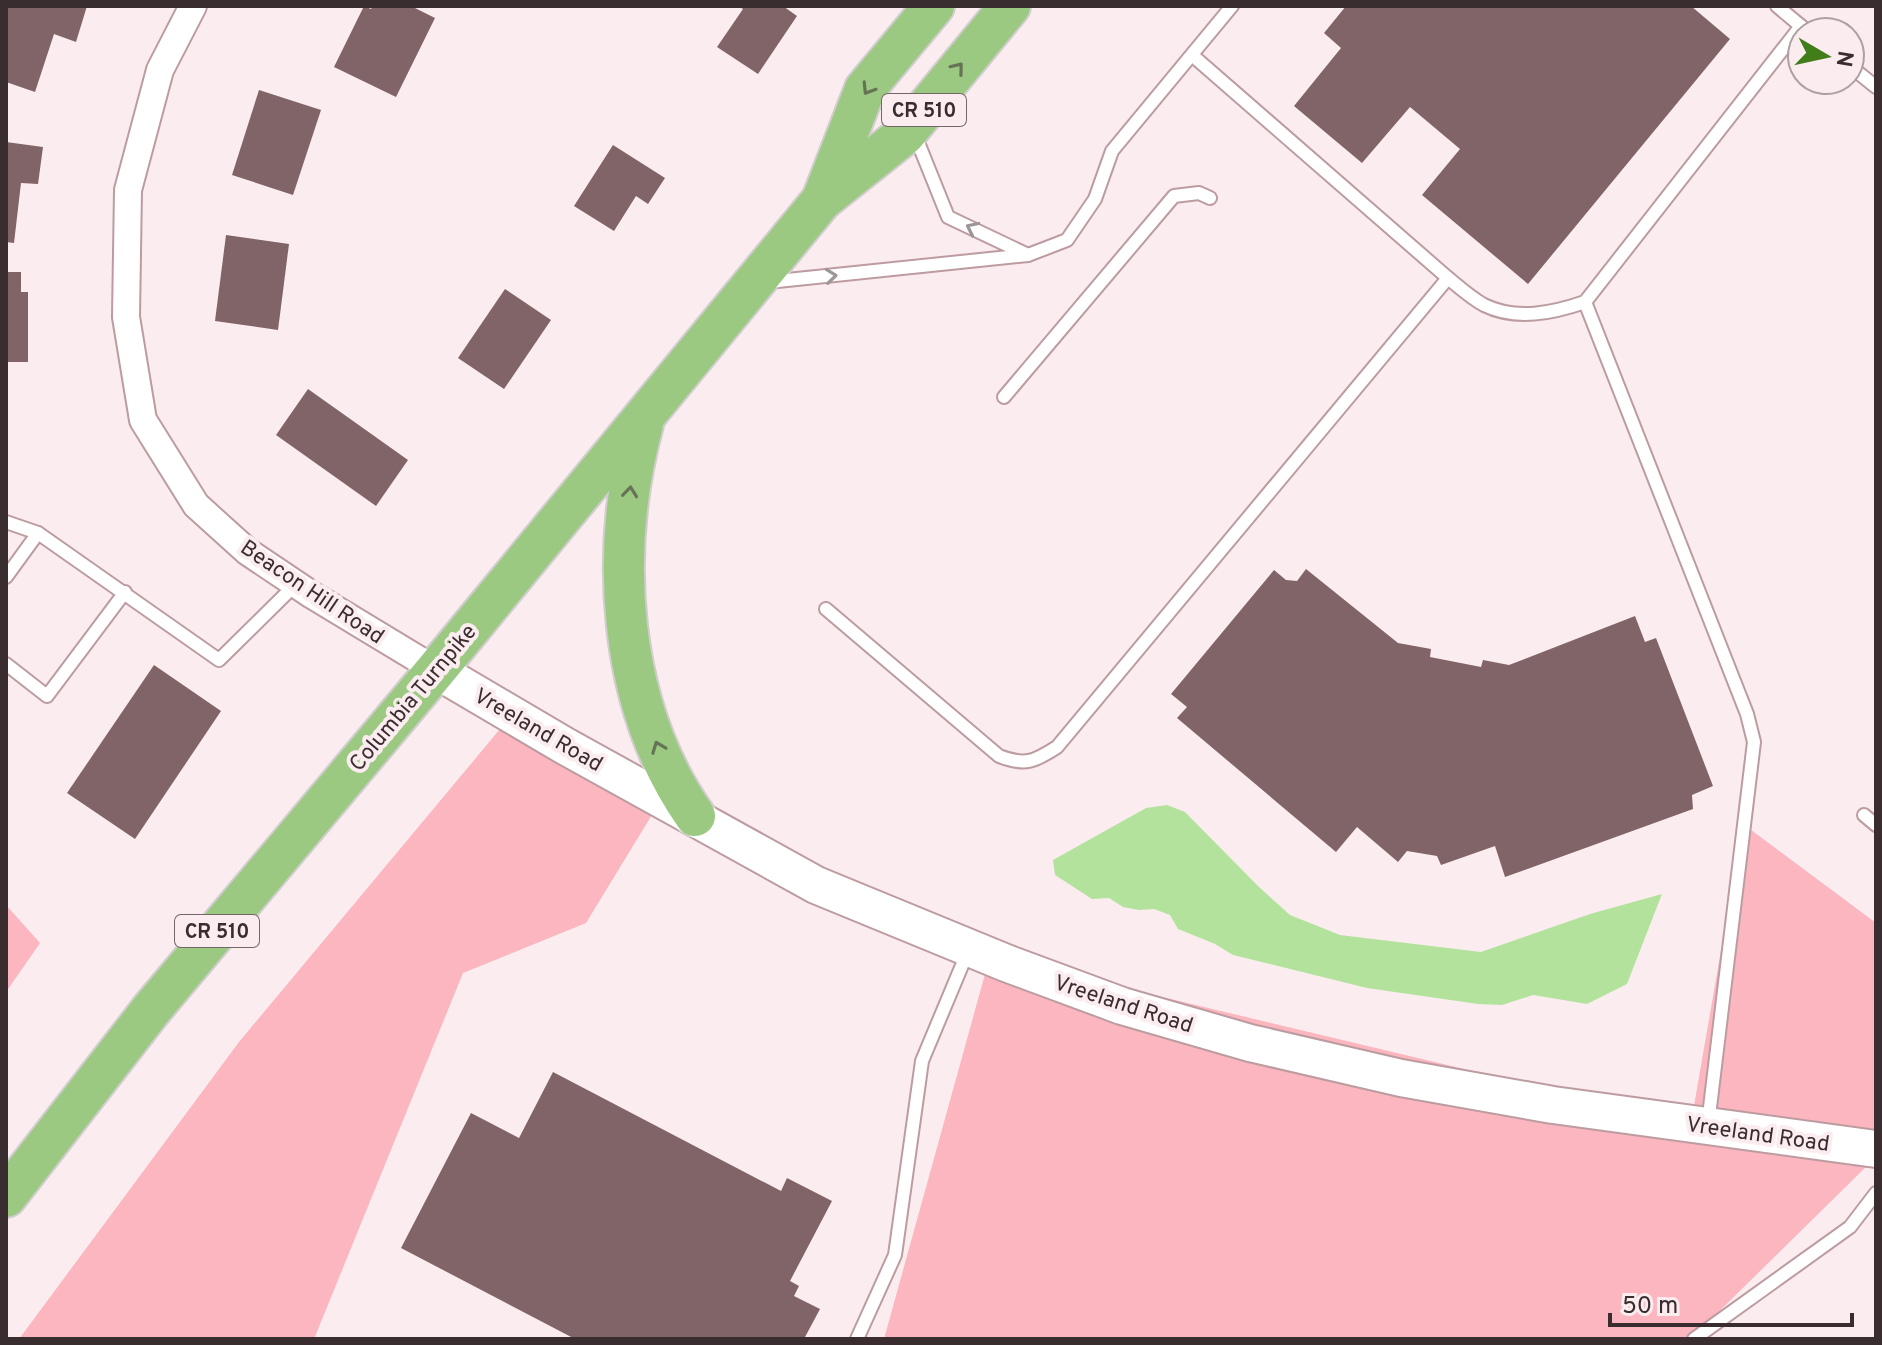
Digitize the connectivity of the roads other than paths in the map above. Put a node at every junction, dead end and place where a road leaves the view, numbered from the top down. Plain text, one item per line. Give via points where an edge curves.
1 (193, 6) edge
2 (934, 6) edge
3 (1010, 6) edge
4 (1232, 6) edge
5 (1786, 51) edge
6 (1192, 55) junction
7 (911, 126) junction
8 (1210, 198) dead end
9 (822, 200) junction
10 (1028, 255) junction
11 (1448, 278) junction
12 (753, 284) junction
13 (1585, 302) junction
14 (1004, 397) dead end
15 (645, 416) junction
16 (6, 522) edge
17 (38, 533) junction
18 (6, 577) edge
19 (296, 584) junction
20 (125, 592) junction
21 (826, 609) dead end
22 (6, 664) edge
23 (436, 670) junction
24 (1864, 815) dead end
25 (695, 816) junction
26 (1876, 825) edge
27 (969, 948) junction
28 (1708, 1126) junction
29 (1876, 1149) edge
30 (1876, 1193) edge
31 (6, 1197) edge
32 (857, 1339) edge
33 (1694, 1339) edge

1 - 19 street, Beacon Hill Road via 160,70 128,190 126,317 143,420 196,505 248,552
2 -> 9 main road, Columbia Turnpike / CR 510 via 865,89
7 -> 3 main road, Columbia Turnpike / CR 510
4 - 6 lane
5 - 13 lane
6 - 10 lane via 1112,151 1095,199 1067,240
6 - 11 lane
7 - 9 main road, Columbia Turnpike / CR 510
10 -> 7 lane via 948,217
8 - 14 lane via 1199,193 1174,196
9 - 12 main road, Columbia Turnpike / CR 510
12 -> 10 lane
11 - 13 lane via 1483,304 1506,312 1560,311
11 - 21 lane via 1057,747 1037,760 1017,763 999,756
12 - 15 main road, Columbia Turnpike / CR 510
13 - 28 lane via 1754,742
15 - 23 main road, Columbia Turnpike / CR 510
25 -> 15 main road via 674,786 653,733 628,643 626,537 634,456
16 - 17 lane
17 - 18 lane
17 - 20 lane
19 - 20 lane via 219,660
19 - 23 street, Beacon Hill Road
20 - 22 lane via 47,696
23 - 25 street, Vreeland Road
23 - 31 main road, Columbia Turnpike / CR 510 via 151,1010
24 - 26 lane
25 - 27 street, Vreeland Road via 816,885
27 - 28 street, Vreeland Road via 1122,1006 1250,1043 1401,1078
27 - 32 lane via 922,1061 895,1255
28 - 29 street, Vreeland Road
30 - 33 lane via 1850,1227

